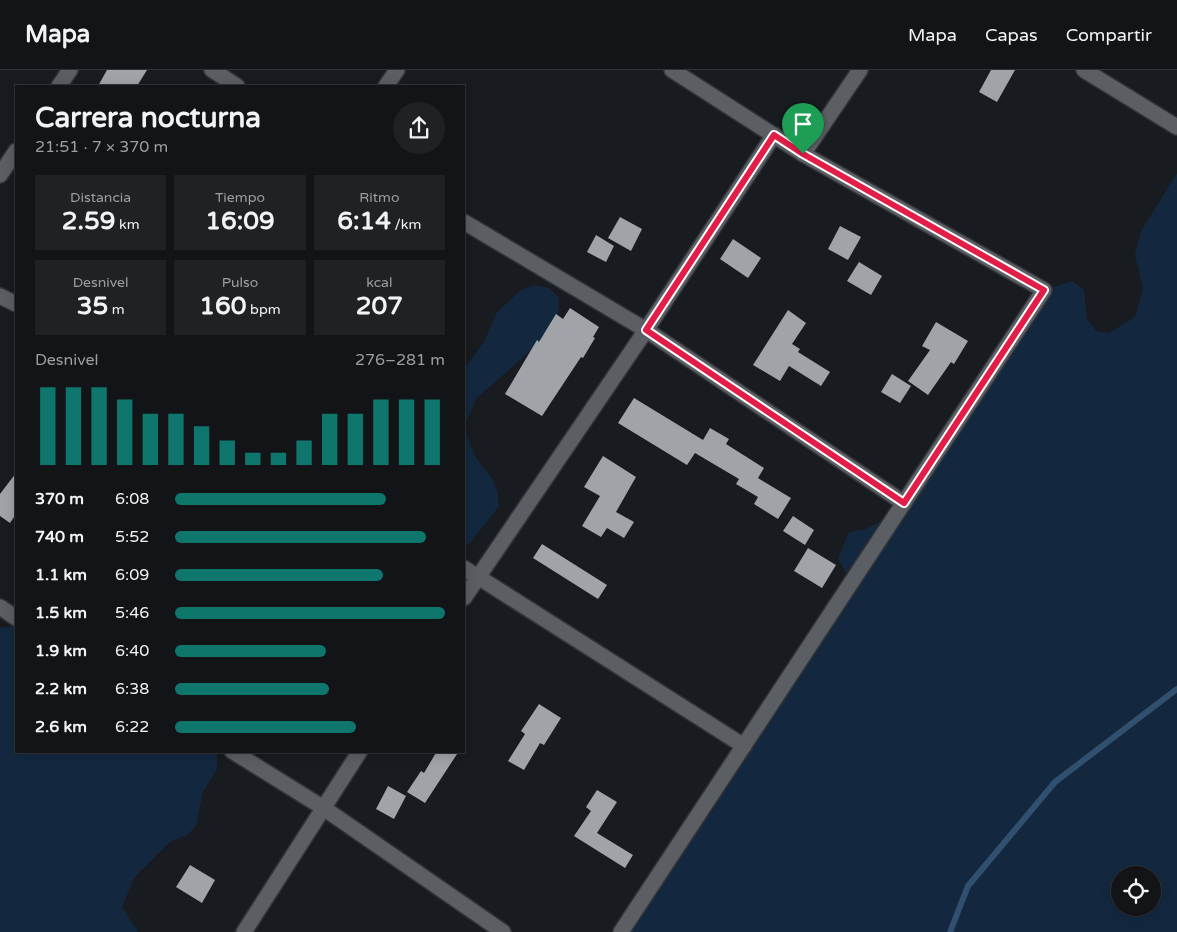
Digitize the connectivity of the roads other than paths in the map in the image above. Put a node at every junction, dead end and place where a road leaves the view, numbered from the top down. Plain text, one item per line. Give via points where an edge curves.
1 (70, 70) edge
2 (212, 70) edge
3 (397, 70) edge
4 (672, 70) edge
5 (860, 70) edge
6 (1084, 70) edge
7 (60, 85) edge
8 (236, 85) edge
9 (387, 85) edge
10 (1177, 128) edge
11 (774, 135) junction
12 (15, 152) edge
13 (803, 154) junction
14 (0, 175) edge
15 (465, 223) edge
16 (0, 296) edge
17 (15, 304) edge
18 (646, 330) junction
19 (904, 503) junction
20 (465, 569) edge
21 (478, 577) junction
22 (465, 596) edge
23 (0, 607) edge
24 (15, 617) edge
25 (744, 746) junction
26 (235, 753) edge
27 (359, 753) edge
28 (322, 808) junction
29 (244, 932) edge
30 (503, 932) edge
31 (621, 932) edge

1 - 7 street
2 - 8 street
3 - 9 street
4 - 11 street
5 - 13 street
6 - 10 street
11 - 13 street
11 - 18 street
12 - 14 street
13 - 19 street via 1044,290
15 - 18 street
16 - 17 street
18 - 19 street
18 - 21 street
19 - 25 street
20 - 21 street
21 - 22 street
21 - 25 street
23 - 24 street
25 - 31 street
26 - 28 street
27 - 28 street
28 - 29 street
28 - 30 street

